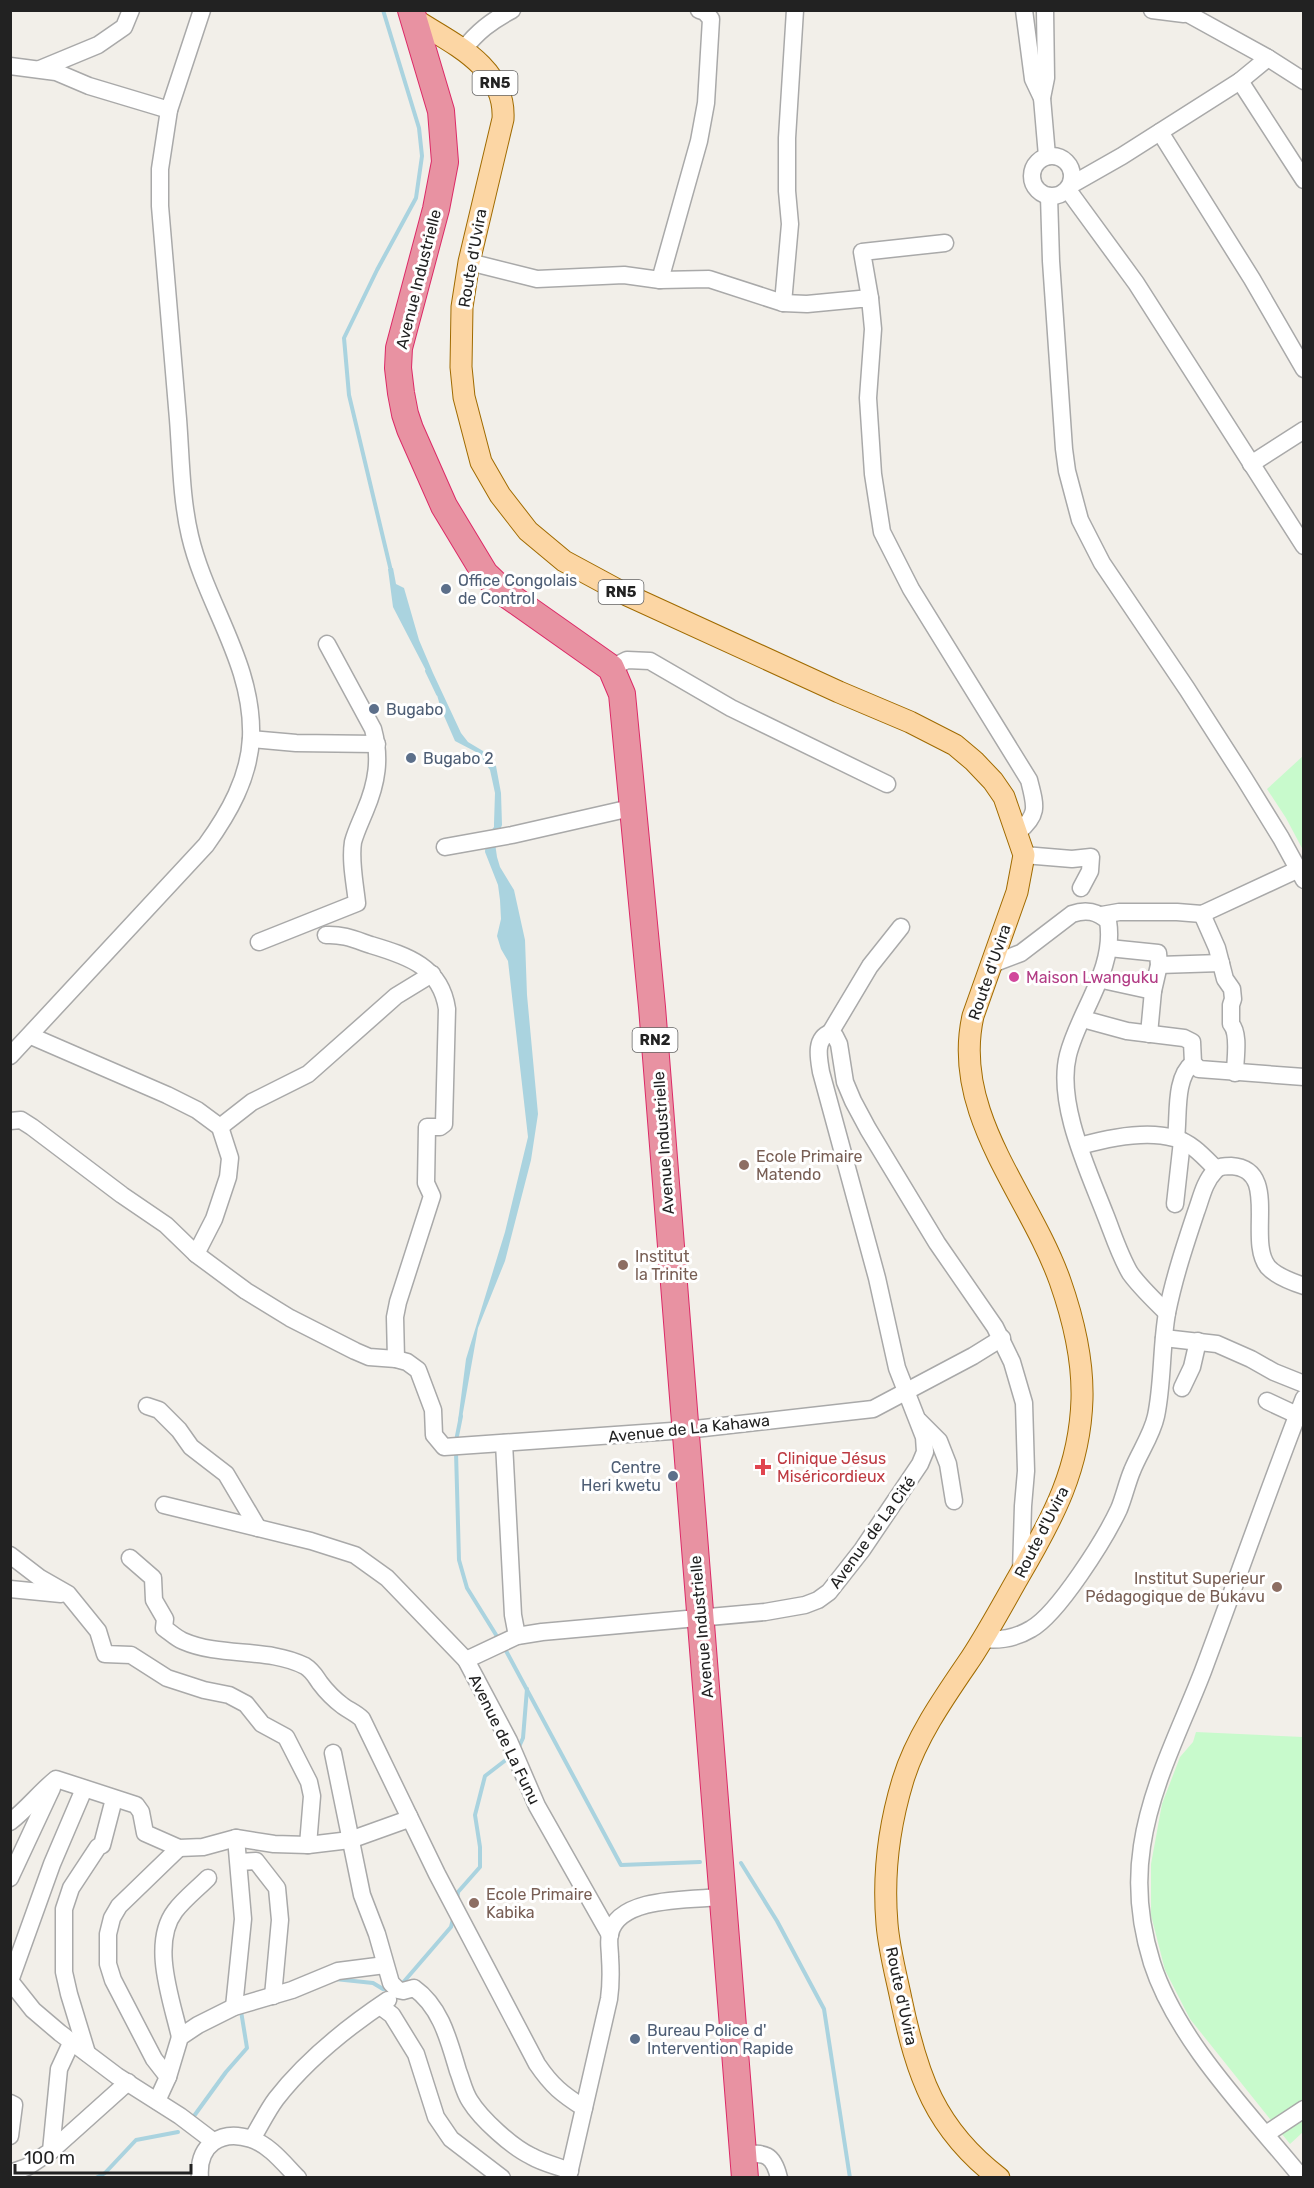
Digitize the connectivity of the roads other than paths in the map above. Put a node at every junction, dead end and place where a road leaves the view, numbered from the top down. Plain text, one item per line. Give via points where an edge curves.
1 (131, 10) edge
2 (202, 10) edge
3 (512, 10) edge
4 (699, 10) edge
5 (795, 10) edge
6 (1024, 10) edge
7 (1045, 10) edge
8 (1152, 10) edge
9 (1182, 12) edge
10 (412, 15) edge
11 (463, 50) junction
12 (1268, 58) junction
13 (10, 66) edge
14 (40, 69) junction
15 (1240, 81) junction
16 (1304, 81) edge
17 (1042, 98) junction
18 (169, 110) junction
19 (1160, 132) junction
20 (1047, 156) junction
21 (1304, 180) edge
22 (1069, 188) junction
23 (1049, 196) junction
24 (945, 243) dead end
25 (469, 262) junction
26 (660, 280) junction
27 (870, 298) junction
28 (783, 303) junction
29 (1304, 369) edge
30 (1304, 430) edge
31 (1251, 464) junction
32 (1304, 546) edge
33 (327, 644) dead end
34 (611, 668) junction
35 (251, 739) junction
36 (378, 744) junction
37 (887, 784) dead end
38 (634, 807) junction
39 (1017, 833) junction
40 (445, 847) dead end
41 (1023, 855) junction
42 (1301, 875) edge
43 (1081, 888) dead end
44 (1202, 914) junction
45 (1102, 915) junction
46 (901, 927) dead end
47 (326, 935) dead end
48 (260, 942) dead end
49 (1109, 948) junction
50 (1221, 963) junction
51 (992, 964) junction
52 (1159, 965) junction
53 (432, 974) junction
54 (1098, 980) junction
55 (1153, 991) junction
56 (1083, 1019) junction
57 (830, 1033) junction
58 (1149, 1034) junction
59 (31, 1036) junction
60 (10, 1056) edge
61 (1193, 1062) junction
62 (1235, 1073) junction
63 (1304, 1077) edge
64 (10, 1121) edge
65 (219, 1127) junction
66 (1179, 1140) junction
67 (1080, 1146) junction
68 (1216, 1169) junction
69 (1175, 1204) dead end
70 (196, 1254) junction
71 (1304, 1286) edge
72 (1167, 1313) junction
73 (1002, 1338) junction
74 (1164, 1338) junction
75 (1198, 1341) junction
76 (396, 1359) junction
77 (1304, 1384) edge
78 (1182, 1388) dead end
79 (905, 1393) junction
80 (1304, 1398) edge
81 (1267, 1401) dead end
82 (147, 1406) dead end
83 (1297, 1415) junction
84 (918, 1420) junction
85 (686, 1430) junction
86 (504, 1443) junction
87 (954, 1501) dead end
88 (164, 1505) dead end
89 (258, 1528) junction
90 (10, 1555) edge
91 (130, 1558) dead end
92 (1021, 1573) junction
93 (10, 1589) edge
94 (68, 1594) junction
95 (700, 1618) junction
96 (983, 1639) junction
97 (506, 1641) junction
98 (466, 1660) junction
99 (333, 1753) dead end
100 (56, 1779) junction
101 (84, 1789) junction
102 (114, 1799) junction
103 (409, 1816) junction
104 (10, 1822) edge
105 (236, 1838) junction
106 (350, 1840) junction
107 (308, 1845) junction
108 (179, 1848) junction
109 (239, 1862) junction
110 (10, 1878) edge
111 (208, 1878) dead end
112 (722, 1897) junction
113 (610, 1935) junction
114 (385, 1965) junction
115 (10, 1981) edge
116 (397, 1988) junction
117 (273, 1996) junction
118 (380, 2006) junction
119 (234, 2007) junction
120 (180, 2037) junction
121 (72, 2041) junction
122 (87, 2053) junction
123 (168, 2077) junction
124 (128, 2082) junction
125 (157, 2101) junction
126 (10, 2103) edge
127 (584, 2108) junction
128 (1304, 2109) edge
129 (1266, 2134) junction
130 (10, 2136) edge
131 (252, 2139) junction
132 (213, 2141) junction
133 (51, 2151) junction
134 (743, 2166) edge
135 (10, 2173) edge
136 (569, 2174) edge
137 (200, 2178) edge
138 (298, 2178) edge
139 (502, 2178) edge
140 (779, 2178) edge
141 (999, 2178) edge
142 (1302, 2178) edge

1 - 14 street via 123,27 98,45
2 - 18 street
3 - 11 street via 492,20
4 - 26 street via 711,19 706,103
5 - 28 street via 787,138 790,224
6 - 17 street via 1033,79
7 - 17 street via 1047,78
8 - 9 street
9 - 12 street
10 - 11 main road, Route d'Uvira / RN5
10 - 34 highway, Avenue Industrielle via 441,111 445,162 399,348 405,414 444,506 485,574 506,594
11 - 25 main road, Route d'Uvira / RN5 via 487,70 503,107
12 - 15 street
12 - 16 street
13 - 14 street
14 - 18 street
15 - 19 street
15 - 21 street
17 - 20 street
18 - 35 street via 160,169 160,206 187,519 201,570 243,672 250,703
19 - 22 street
19 - 29 street
20 - 22 street via 1066,161 1073,172
20 - 23 street via 1036,164 1032,178 1038,191
22 - 23 street via 1058,196
22 - 31 street via 1136,283
23 - 42 street via 1064,449 1080,520 1102,563 1187,688
24 - 27 street via 862,252
25 - 26 street via 537,279 624,275
25 - 39 main road, Route d'Uvira / RN5 via 462,307 464,397 482,462 500,495 528,531 564,561 627,595 955,746 974,761 1004,797
26 - 28 street via 709,279
27 - 28 street
27 - 39 street via 873,328 868,398 882,532 910,589 1029,780 1034,806 1031,821
30 - 31 street
31 - 32 street
33 - 36 street
34 - 37 street via 627,660 650,661 731,708
34 - 38 highway, Avenue Industrielle / RN2 via 622,694
35 - 36 street
35 - 59 street via 240,787 226,817 206,845
36 - 48 street via 376,782 352,845 357,903
38 - 40 street
38 - 85 highway, Avenue Industrielle / RN2
39 - 41 main road, Route d'Uvira
41 - 43 street via 1091,857 1090,871
41 - 51 main road, Route d'Uvira via 1017,892
42 - 44 street
44 - 45 street
44 - 50 street
45 - 49 street via 1108,921
45 - 51 street via 1082,910 1072,914 1021,953
46 - 57 street, Avenue de La Cité via 870,966
47 - 53 street via 339,934 392,950
49 - 52 street via 1158,953
49 - 54 street
50 - 52 street
50 - 62 street via 1232,989
51 - 92 main road, Route d'Uvira via 968,1035 975,1101 1060,1280 1076,1336 1082,1391 1077,1450 1067,1481 1039,1544
52 - 55 street
53 - 65 street via 396,996 308,1074 252,1102
53 - 76 street via 444,994 447,1010 444,1124 427,1127 426,1183 432,1196 398,1302
54 - 55 street
54 - 56 street
55 - 58 street
56 - 58 street
56 - 67 street via 1068,1057 1066,1076
57 - 73 street via 839,1044 852,1101 937,1243
57 - 79 street, Avenue de La Cité via 821,1040 818,1050 821,1072
58 - 61 street via 1179,1036 1192,1042
59 - 60 street
59 - 65 street via 167,1095
61 - 62 street via 1199,1069
61 - 66 street via 1181,1082
62 - 63 street
64 - 70 street via 21,1120 32,1127 166,1225
65 - 70 street via 230,1158 228,1177 214,1219
66 - 67 street via 1151,1135
66 - 68 street via 1196,1149
66 - 69 street
67 - 72 street via 1131,1275
68 - 71 street via 1234,1166 1248,1170 1255,1179 1265,1261 1279,1275
68 - 72 street via 1207,1182 1182,1255
70 - 76 street via 290,1318 356,1352
72 - 74 street
73 - 79 street, Avenue de La Kahawa
73 - 92 street via 1023,1403 1026,1471
74 - 75 street
74 - 96 street via 1156,1418 1112,1523 1047,1618 1014,1637
75 - 77 street via 1217,1344
75 - 78 street
76 - 86 street, Avenue de La Kahawa via 418,1370 433,1410 434,1435 444,1448
79 - 84 street, Avenue de La Cité
79 - 85 street, Avenue de La Kahawa via 873,1408
80 - 83 street
81 - 83 street
82 - 89 street via 159,1410 191,1447 226,1474
83 - 129 street via 1151,1803 1139,1874 1142,1930 1165,1996 1214,2070
84 - 87 street via 939,1441 948,1464
84 - 95 street, Avenue de La Cité via 925,1452 920,1464 862,1551 829,1592 818,1600 787,1609
85 - 86 street, Avenue de La Kahawa
85 - 95 highway, Avenue Industrielle / RN2
86 - 97 street via 513,1615
88 - 89 street, Avenue de La Funu
89 - 98 street, Avenue de La Funu via 356,1555 387,1578
90 - 94 street
91 - 103 street via 153,1578 154,1600 165,1619 164,1628 181,1641 209,1649 290,1660 315,1673 343,1706 362,1719
92 - 96 main road, Route d'Uvira
93 - 94 street
94 - 107 street via 98,1631 105,1654 132,1655 167,1678 229,1695 246,1704 262,1724 286,1737 312,1796
95 - 97 street, Avenue de La Cité via 542,1632
95 - 112 highway, Avenue Industrielle / RN2
96 - 141 main road, Route d'Uvira via 926,1731 903,1778 890,1835 886,1906 910,2040 927,2091 960,2144
97 - 98 street, Avenue de La Cité
98 - 113 street, Avenue de La Funu via 509,1741 537,1806
99 - 106 street
100 - 101 street
100 - 104 street
100 - 110 street
101 - 102 street
101 - 115 street
102 - 108 street via 136,1805 145,1833
102 - 122 street via 102,1845 71,1888 64,1909 64,1972
103 - 106 street
103 - 127 street via 537,2064 552,2086
105 - 107 street
105 - 108 street via 203,1847
105 - 109 street
106 - 107 street
106 - 114 street via 362,1895
108 - 123 street via 119,1906 108,1934 107,1955 113,1980 154,2059
109 - 117 street via 256,1861 277,1888 280,1920
109 - 119 street via 243,1919
111 - 120 street via 175,1911 164,1931 164,1967
112 - 113 street via 641,1905 616,1920
112 - 134 highway, Avenue Industrielle / RN2
113 - 127 street via 609,1999
114 - 116 street
114 - 117 street via 338,1971
115 - 121 street via 33,2010
116 - 118 street
116 - 136 street via 414,1988 425,1995 436,2012 470,2102 506,2138 531,2156
117 - 119 street
118 - 131 street via 315,2056 275,2100
118 - 139 street via 392,2015 416,2054 436,2117 450,2139
119 - 120 street
120 - 123 street
121 - 122 street
121 - 133 street via 59,2069
122 - 124 street
123 - 125 street
124 - 125 street
124 - 133 street
125 - 132 street
126 - 130 street via 15,2110
127 - 136 street
128 - 129 street
129 - 142 street
131 - 132 street via 234,2136
131 - 138 street
132 - 137 street via 200,2163
133 - 135 street
134 - 140 street via 765,2155 772,2159

